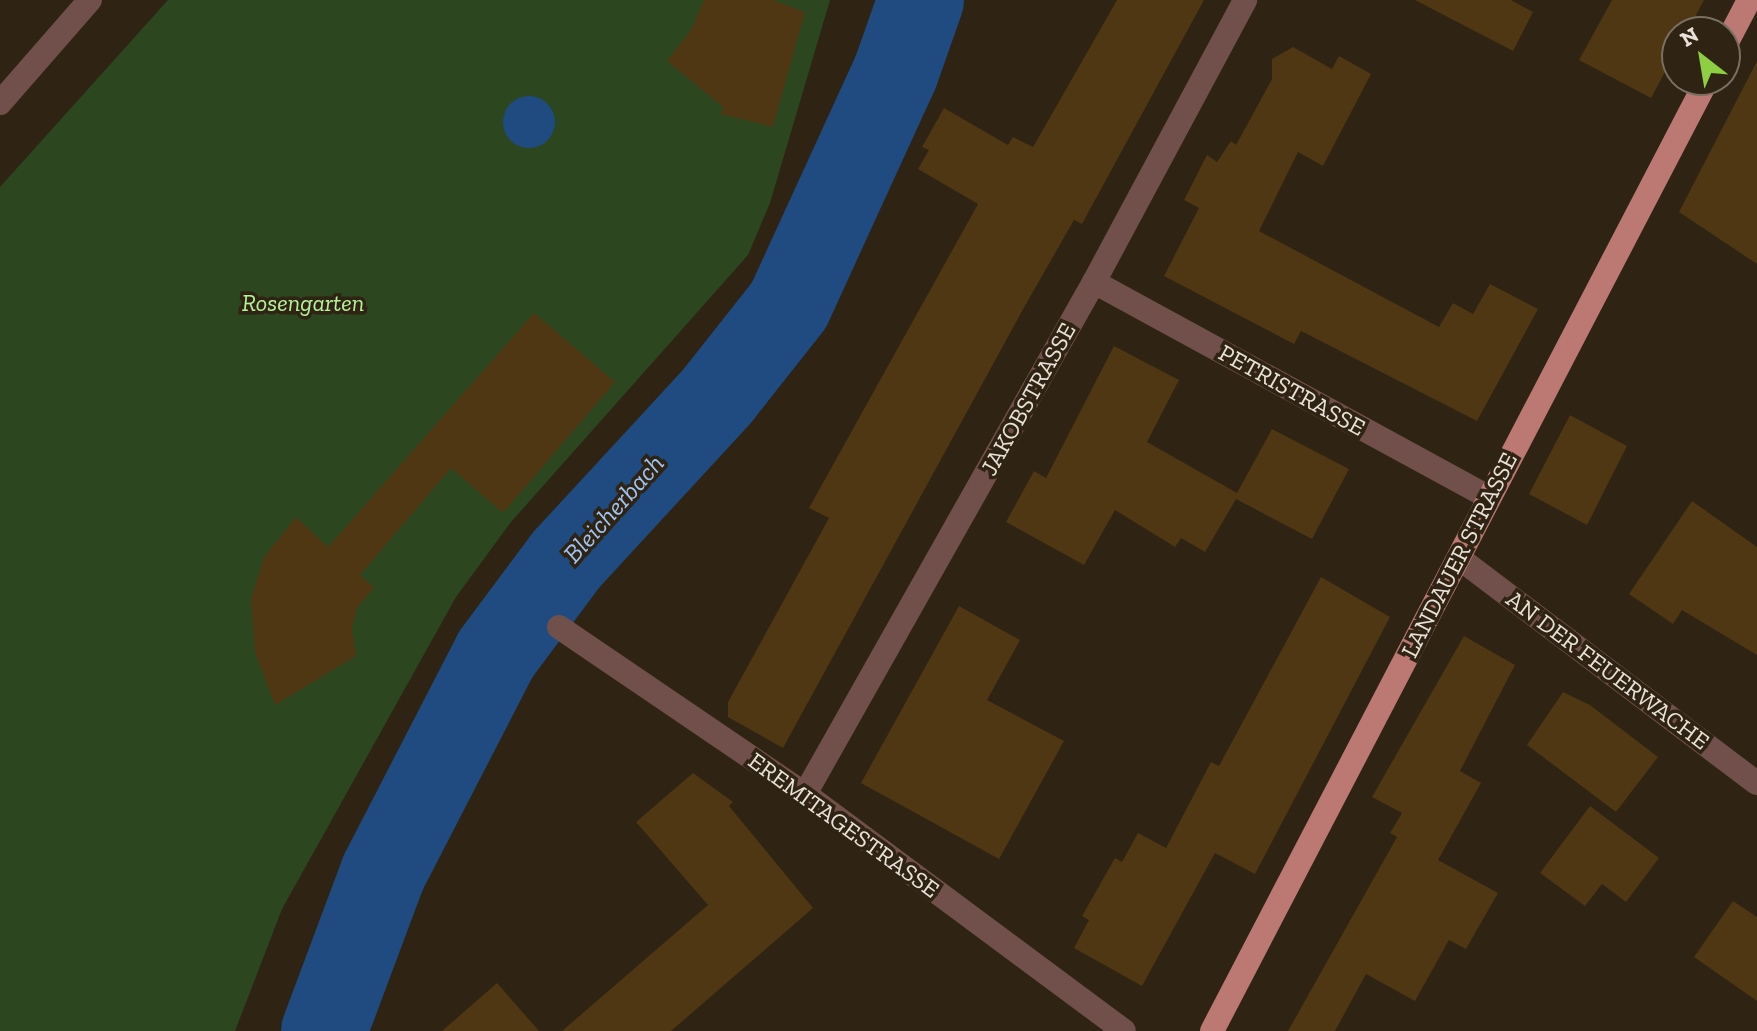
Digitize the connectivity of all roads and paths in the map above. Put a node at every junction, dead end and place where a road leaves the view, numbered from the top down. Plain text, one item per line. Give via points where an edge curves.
1 (90, 0) edge
2 (1245, 0) edge
3 (1699, 96) edge
4 (0, 103) edge
5 (1094, 282) junction
6 (1489, 497) junction
7 (1459, 558) junction
8 (559, 627) dead end
9 (1757, 783) edge
10 (805, 794) junction
11 (1124, 1031) edge
12 (1212, 1031) edge

1 - 4 street
2 - 5 street, JAKOBSTRASSE
3 - 6 main road, LANDAUER STRASSE
5 - 6 street, PETRISTRASSE
5 - 10 street, JAKOBSTRASSE
6 - 7 main road, LANDAUER STRASSE
7 - 9 street, AN DER FEUERWACHE
7 - 12 main road, LANDAUER STRASSE
8 - 10 street, EREMITAGESTRASSE
10 - 11 street, EREMITAGESTRASSE

